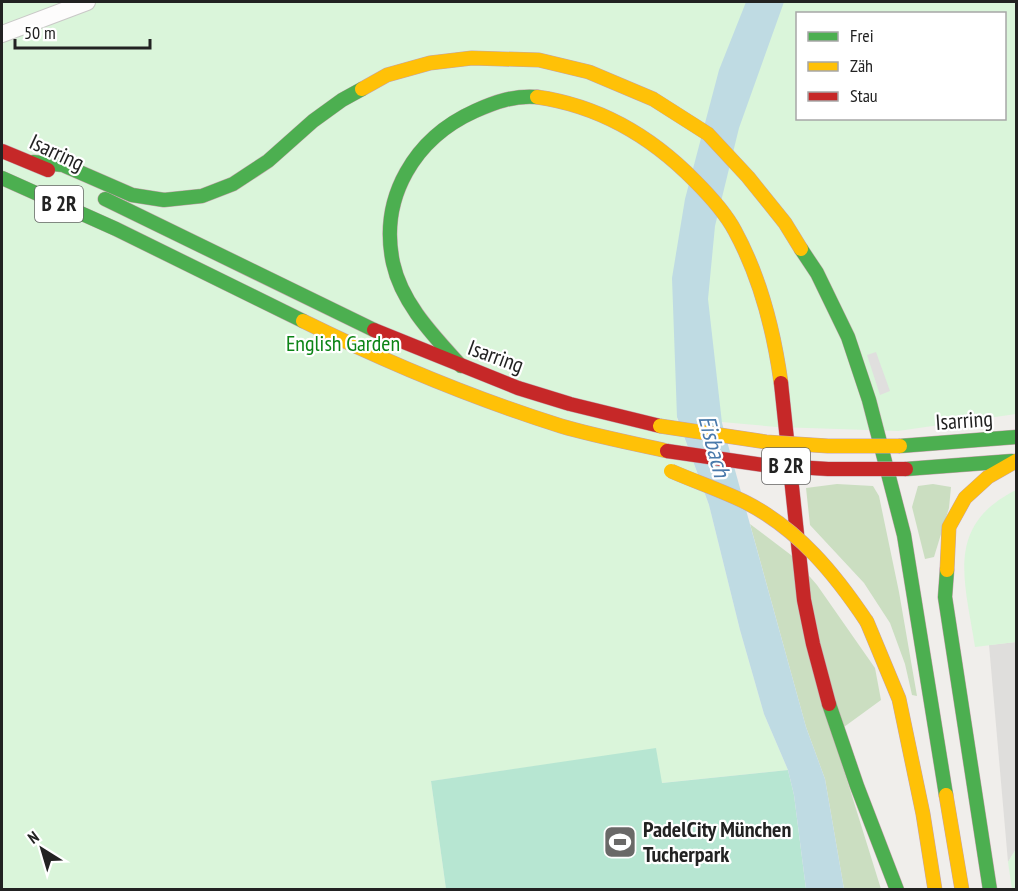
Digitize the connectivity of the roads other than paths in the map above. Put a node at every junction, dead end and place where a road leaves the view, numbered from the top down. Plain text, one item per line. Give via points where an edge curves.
1 (87, 2) edge
2 (2, 34) edge
3 (2, 151) edge
4 (33, 162) junction
5 (2, 178) edge
6 (461, 366) junction
7 (1017, 437) edge
8 (628, 443) junction
9 (1017, 461) edge
10 (897, 890) edge
11 (935, 890) edge
12 (962, 890) edge
13 (990, 890) edge

1 - 2 street
3 - 4 highway, Isarring
4 - 6 highway, Isarring via 359,324
4 - 12 highway via 63,165 132,195 164,200 202,196 233,184 268,161 342,100 387,75 430,63 472,58 539,60 589,72 653,99 708,134 785,223 817,273 848,337 869,400 904,535
5 - 8 highway, Isarring / B 2R via 349,344 515,411
6 - 7 highway, Isarring, bridge via 570,404 660,426 766,442 900,446
6 - 10 highway via 409,303 393,265 388,228 395,191 413,159 438,132 465,113 502,100 536,97 594,108 640,134 691,176 731,225 765,304 780,367 805,607 836,729
8 - 9 highway, Isarring / B 2R, bridge via 764,465 828,469 906,469
8 - 11 highway, bridge via 670,471 776,520 806,544 845,587 867,622 899,699
9 - 13 highway via 987,477 965,498 949,527 948,539 945,597

